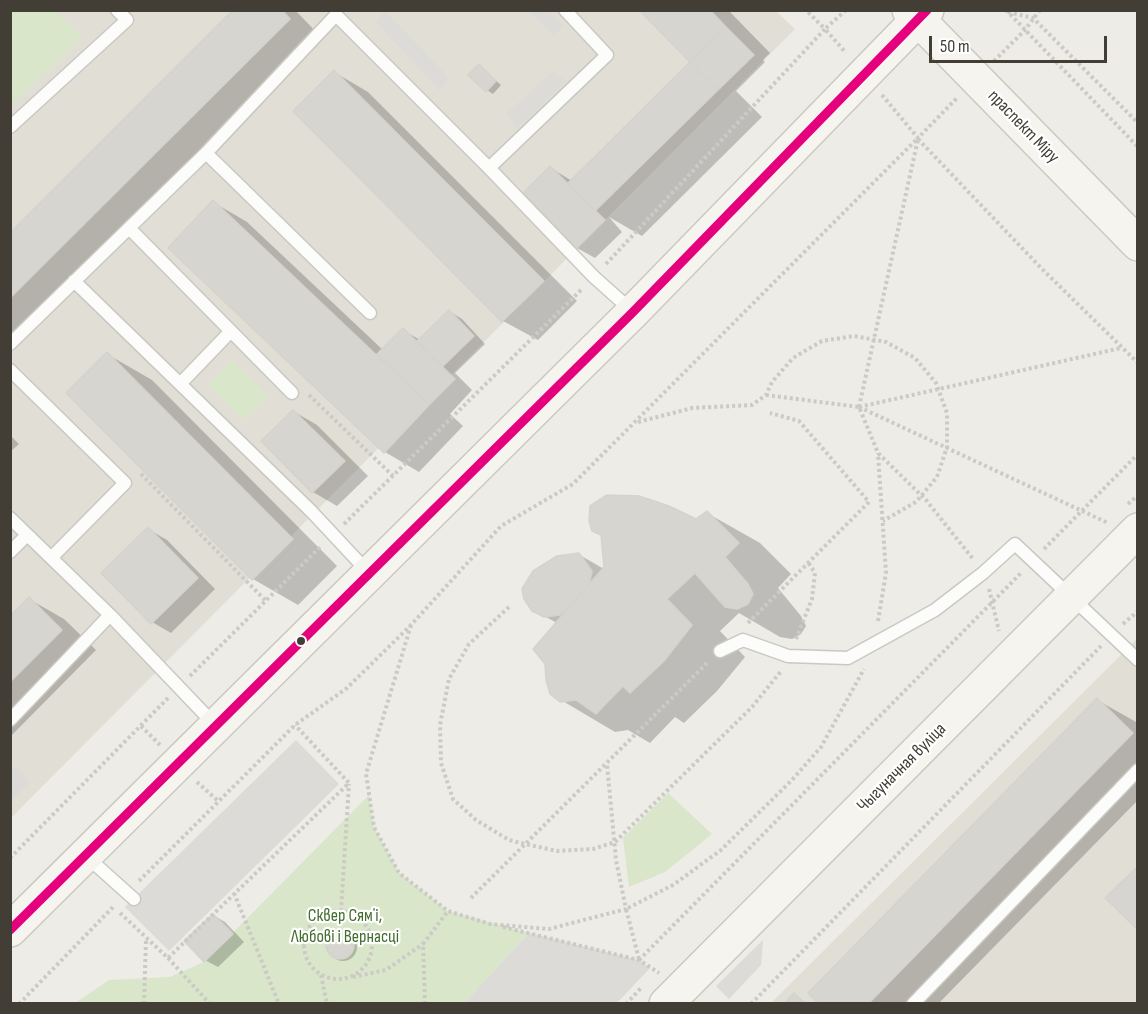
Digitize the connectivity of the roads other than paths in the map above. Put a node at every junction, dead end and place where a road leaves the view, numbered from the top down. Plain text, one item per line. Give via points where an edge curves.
1 (117, 10) edge
2 (565, 10) edge
3 (918, 14) edge
4 (10, 127) edge
5 (206, 153) junction
6 (489, 168) junction
7 (129, 228) junction
8 (1137, 244) edge
9 (74, 281) junction
10 (633, 312) junction
11 (370, 313) dead end
12 (231, 331) junction
13 (10, 344) edge
14 (10, 370) edge
15 (180, 384) junction
16 (292, 393) dead end
17 (10, 518) edge
18 (1123, 527) edge
19 (27, 535) junction
20 (10, 552) edge
21 (52, 557) junction
22 (369, 573) junction
23 (1072, 598) junction
24 (110, 615) junction
25 (720, 651) road end
26 (1137, 660) edge
27 (10, 720) edge
28 (215, 725) junction
29 (1137, 770) edge
30 (85, 855) junction
31 (130, 896) road end
32 (10, 930) edge
33 (666, 1004) edge
34 (914, 1004) edge

1 - 4 lane via 127,21
2 - 6 lane via 607,55
3 - 8 main road, праспект Міру
3 - 10 main road
5 - 6 lane via 336,15
5 - 7 lane
5 - 11 lane
6 - 10 lane
7 - 9 lane
7 - 12 lane
9 - 13 lane
9 - 15 lane
10 - 22 main road
12 - 15 lane
12 - 16 lane
14 - 21 lane via 125,483
15 - 22 lane
17 - 19 lane
18 - 23 main road, Чыгуначная вуліца
19 - 20 lane
19 - 21 lane
21 - 24 lane
22 - 28 main road
23 - 25 lane via 1016,544 935,610 848,658 788,656 743,640
23 - 26 lane
23 - 33 main road, Чыгуначная вуліца
24 - 27 lane
24 - 28 lane
28 - 30 main road
29 - 34 lane
30 - 31 lane
30 - 32 main road

